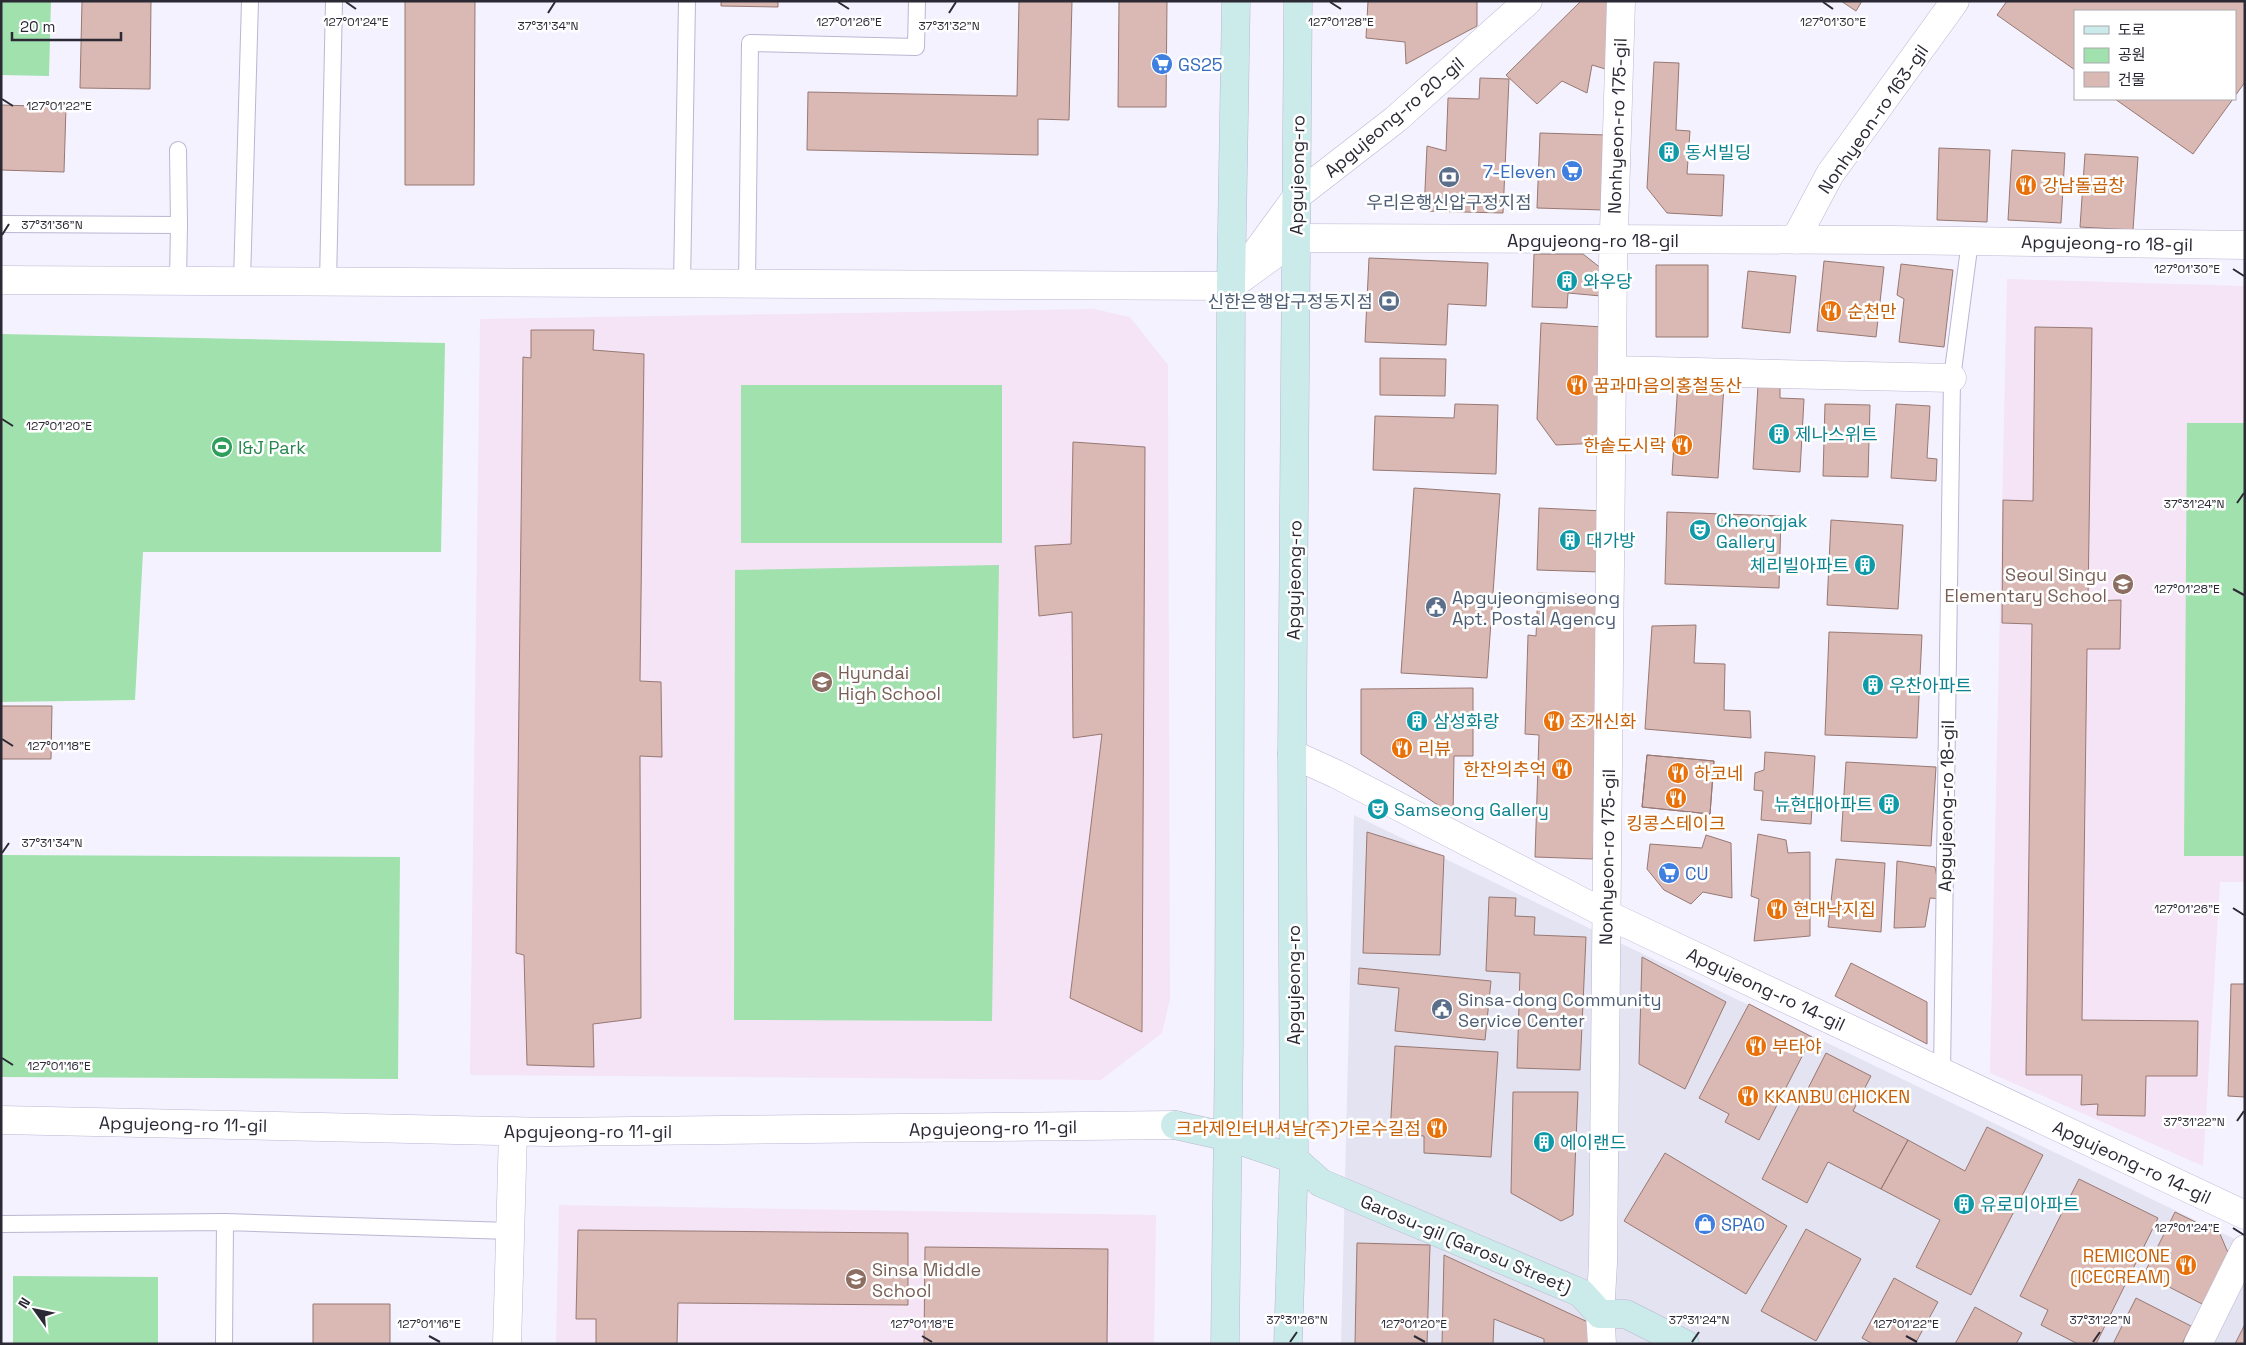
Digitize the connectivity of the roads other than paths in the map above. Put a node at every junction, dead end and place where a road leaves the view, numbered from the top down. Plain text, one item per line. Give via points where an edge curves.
1 (250, 1) edge
2 (334, 1) edge
3 (687, 1) edge
4 (917, 1) edge
5 (1236, 1) edge
6 (1298, 1) edge
7 (1528, 1) edge
8 (1621, 1) edge
9 (1955, 1) edge
10 (178, 150) dead end
11 (1298, 195) junction
12 (1, 224) edge
13 (178, 225) junction
14 (1296, 238) junction
15 (1795, 240) junction
16 (1613, 241) junction
17 (1970, 241) junction
18 (2245, 245) edge
19 (1, 280) edge
20 (178, 281) junction
21 (242, 281) junction
22 (328, 283) junction
23 (682, 284) junction
24 (747, 285) junction
25 (1231, 286) junction
26 (1613, 370) junction
27 (1952, 378) junction
28 (1292, 754) junction
29 (1606, 914) junction
30 (1942, 1072) junction
31 (1, 1120) edge
32 (1175, 1125) joint
33 (513, 1132) junction
34 (1229, 1137) junction
35 (1294, 1159) junction
36 (2245, 1215) edge
37 (225, 1222) junction
38 (1, 1224) edge
39 (510, 1231) junction
40 (2245, 1249) edge
41 (1600, 1314) junction
42 (224, 1344) edge
43 (507, 1344) edge
44 (1225, 1344) edge
45 (1288, 1344) edge
46 (1602, 1344) edge
47 (1685, 1344) edge
48 (2198, 1344) edge

1 - 21 lane
2 - 22 lane
3 - 23 lane
4 - 24 lane via 916,46 750,42
5 - 25 main road
6 - 11 main road, Apgujeong-ro
7 - 11 street, Apgujeong-ro 20-gil via 1396,120
8 - 16 street, Nonhyeon-ro 175-gil
9 - 15 street, Nonhyeon-ro 163-gil via 1830,174
10 - 13 lane
11 - 14 main road, Apgujeong-ro
11 - 25 street, Apgujeong-ro 20-gil
12 - 13 lane
13 - 20 lane
14 - 16 street, Apgujeong-ro 18-gil
14 - 25 street
14 - 28 main road, Apgujeong-ro
15 - 16 street, Apgujeong-ro 18-gil
15 - 17 street, Apgujeong-ro 18-gil
16 - 26 street, Nonhyeon-ro 175-gil
17 - 18 street, Apgujeong-ro 18-gil
17 - 27 lane, Apgujeong-ro 18-gil
19 - 20 street
20 - 21 street
21 - 22 street
22 - 23 street
23 - 24 street
24 - 25 street
25 - 34 main road
26 - 27 street
26 - 29 street, Nonhyeon-ro 175-gil
27 - 30 lane, Apgujeong-ro 18-gil
28 - 29 street, Apgujeong-ro 14-gil
28 - 35 main road, Apgujeong-ro
29 - 30 street, Apgujeong-ro 14-gil
29 - 41 street, Nonhyeon-ro 175-gil
30 - 36 street, Apgujeong-ro 14-gil
31 - 33 street, Apgujeong-ro 11-gil
32 - 33 street, Apgujeong-ro 11-gil
32 - 34 main road
33 - 39 street
34 - 35 main road
34 - 44 main road
35 - 41 main road, Garosu-gil (Garosu Street) via 1321,1184 1581,1292
35 - 45 main road, Apgujeong-ro
37 - 38 lane
37 - 39 lane
37 - 42 lane
39 - 43 street
40 - 48 street
41 - 46 street, Nonhyeon-ro 175-gil
41 - 47 main road via 1626,1314

